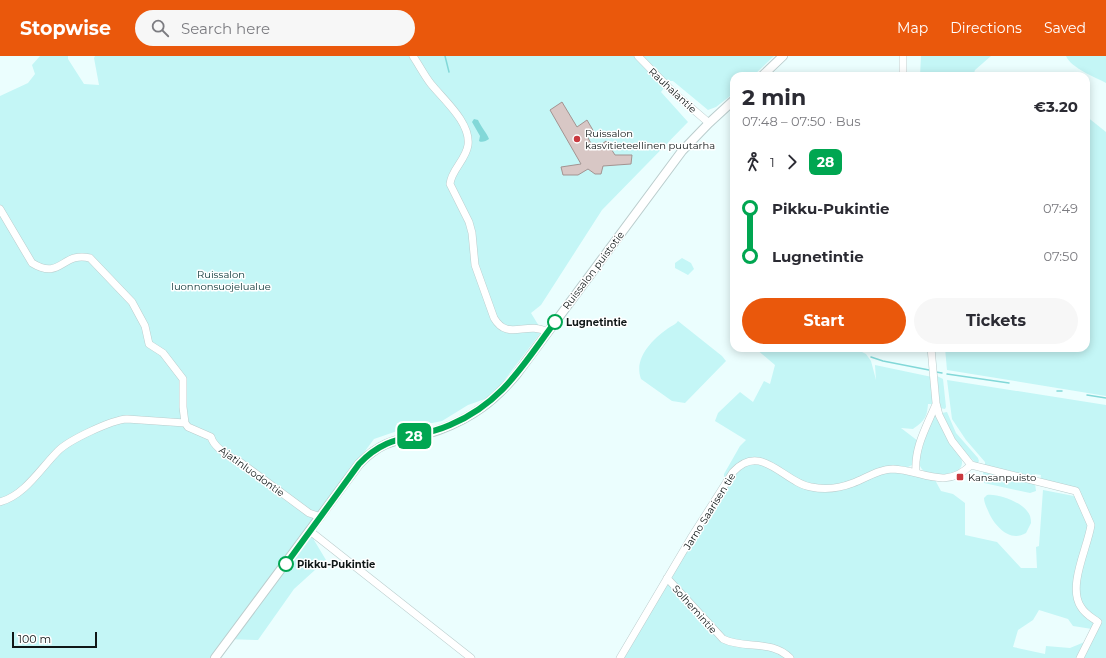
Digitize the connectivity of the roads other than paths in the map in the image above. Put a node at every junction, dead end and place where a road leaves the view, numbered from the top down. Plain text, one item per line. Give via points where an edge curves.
1 (412, 56) edge
2 (638, 56) edge
3 (783, 56) edge
4 (903, 56) edge
5 (766, 72) edge
6 (903, 72) edge
7 (730, 104) edge
8 (709, 122) junction
9 (0, 209) edge
10 (548, 332) junction
11 (931, 352) edge
12 (936, 403) junction
13 (186, 423) junction
14 (970, 465) junction
15 (916, 472) junction
16 (0, 502) edge
17 (321, 517) junction
18 (310, 531) junction
19 (667, 578) junction
20 (215, 658) edge
21 (471, 658) edge
22 (620, 658) edge
23 (790, 658) edge
24 (1080, 658) edge

1 - 10 street via 456,112 467,134 465,155 452,175 450,184 469,222 475,265 494,318 507,330 534,327
2 - 8 street, Rauhalantie
3 - 5 street
4 - 6 street
7 - 8 street, Ruissalon puistotie
8 - 10 street, Ruissalon puistotie via 682,151
9 - 13 street via 32,263 48,270 60,267 73,258 90,258 132,302 144,326 149,344 163,353 183,379
10 - 17 street, Ruissalon puistotie via 496,398 450,426 395,439 380,446 359,464
11 - 12 street
12 - 14 street via 946,431
12 - 15 street via 919,445
13 - 16 street, Ajatinluodontie via 127,418 81,435 59,450 13,496
13 - 17 street, Ajatinluodontie via 211,437 212,442 231,457 309,513
14 - 15 street, Jarno Saarisen tie via 948,478 934,478
14 - 24 street via 1076,491 1091,525 1081,558 1076,595 1085,612 1098,622
15 - 19 street, Jarno Saarisen tie via 884,470 852,484 822,489 795,483 764,461 740,465 733,472
17 - 18 street, Ruissalon puistotie
18 - 20 street, Ruissalon puistotie
18 - 21 street
19 - 22 street, Jarno Saarisen tie
19 - 23 street, Solhemintie via 723,639 740,645 772,647

